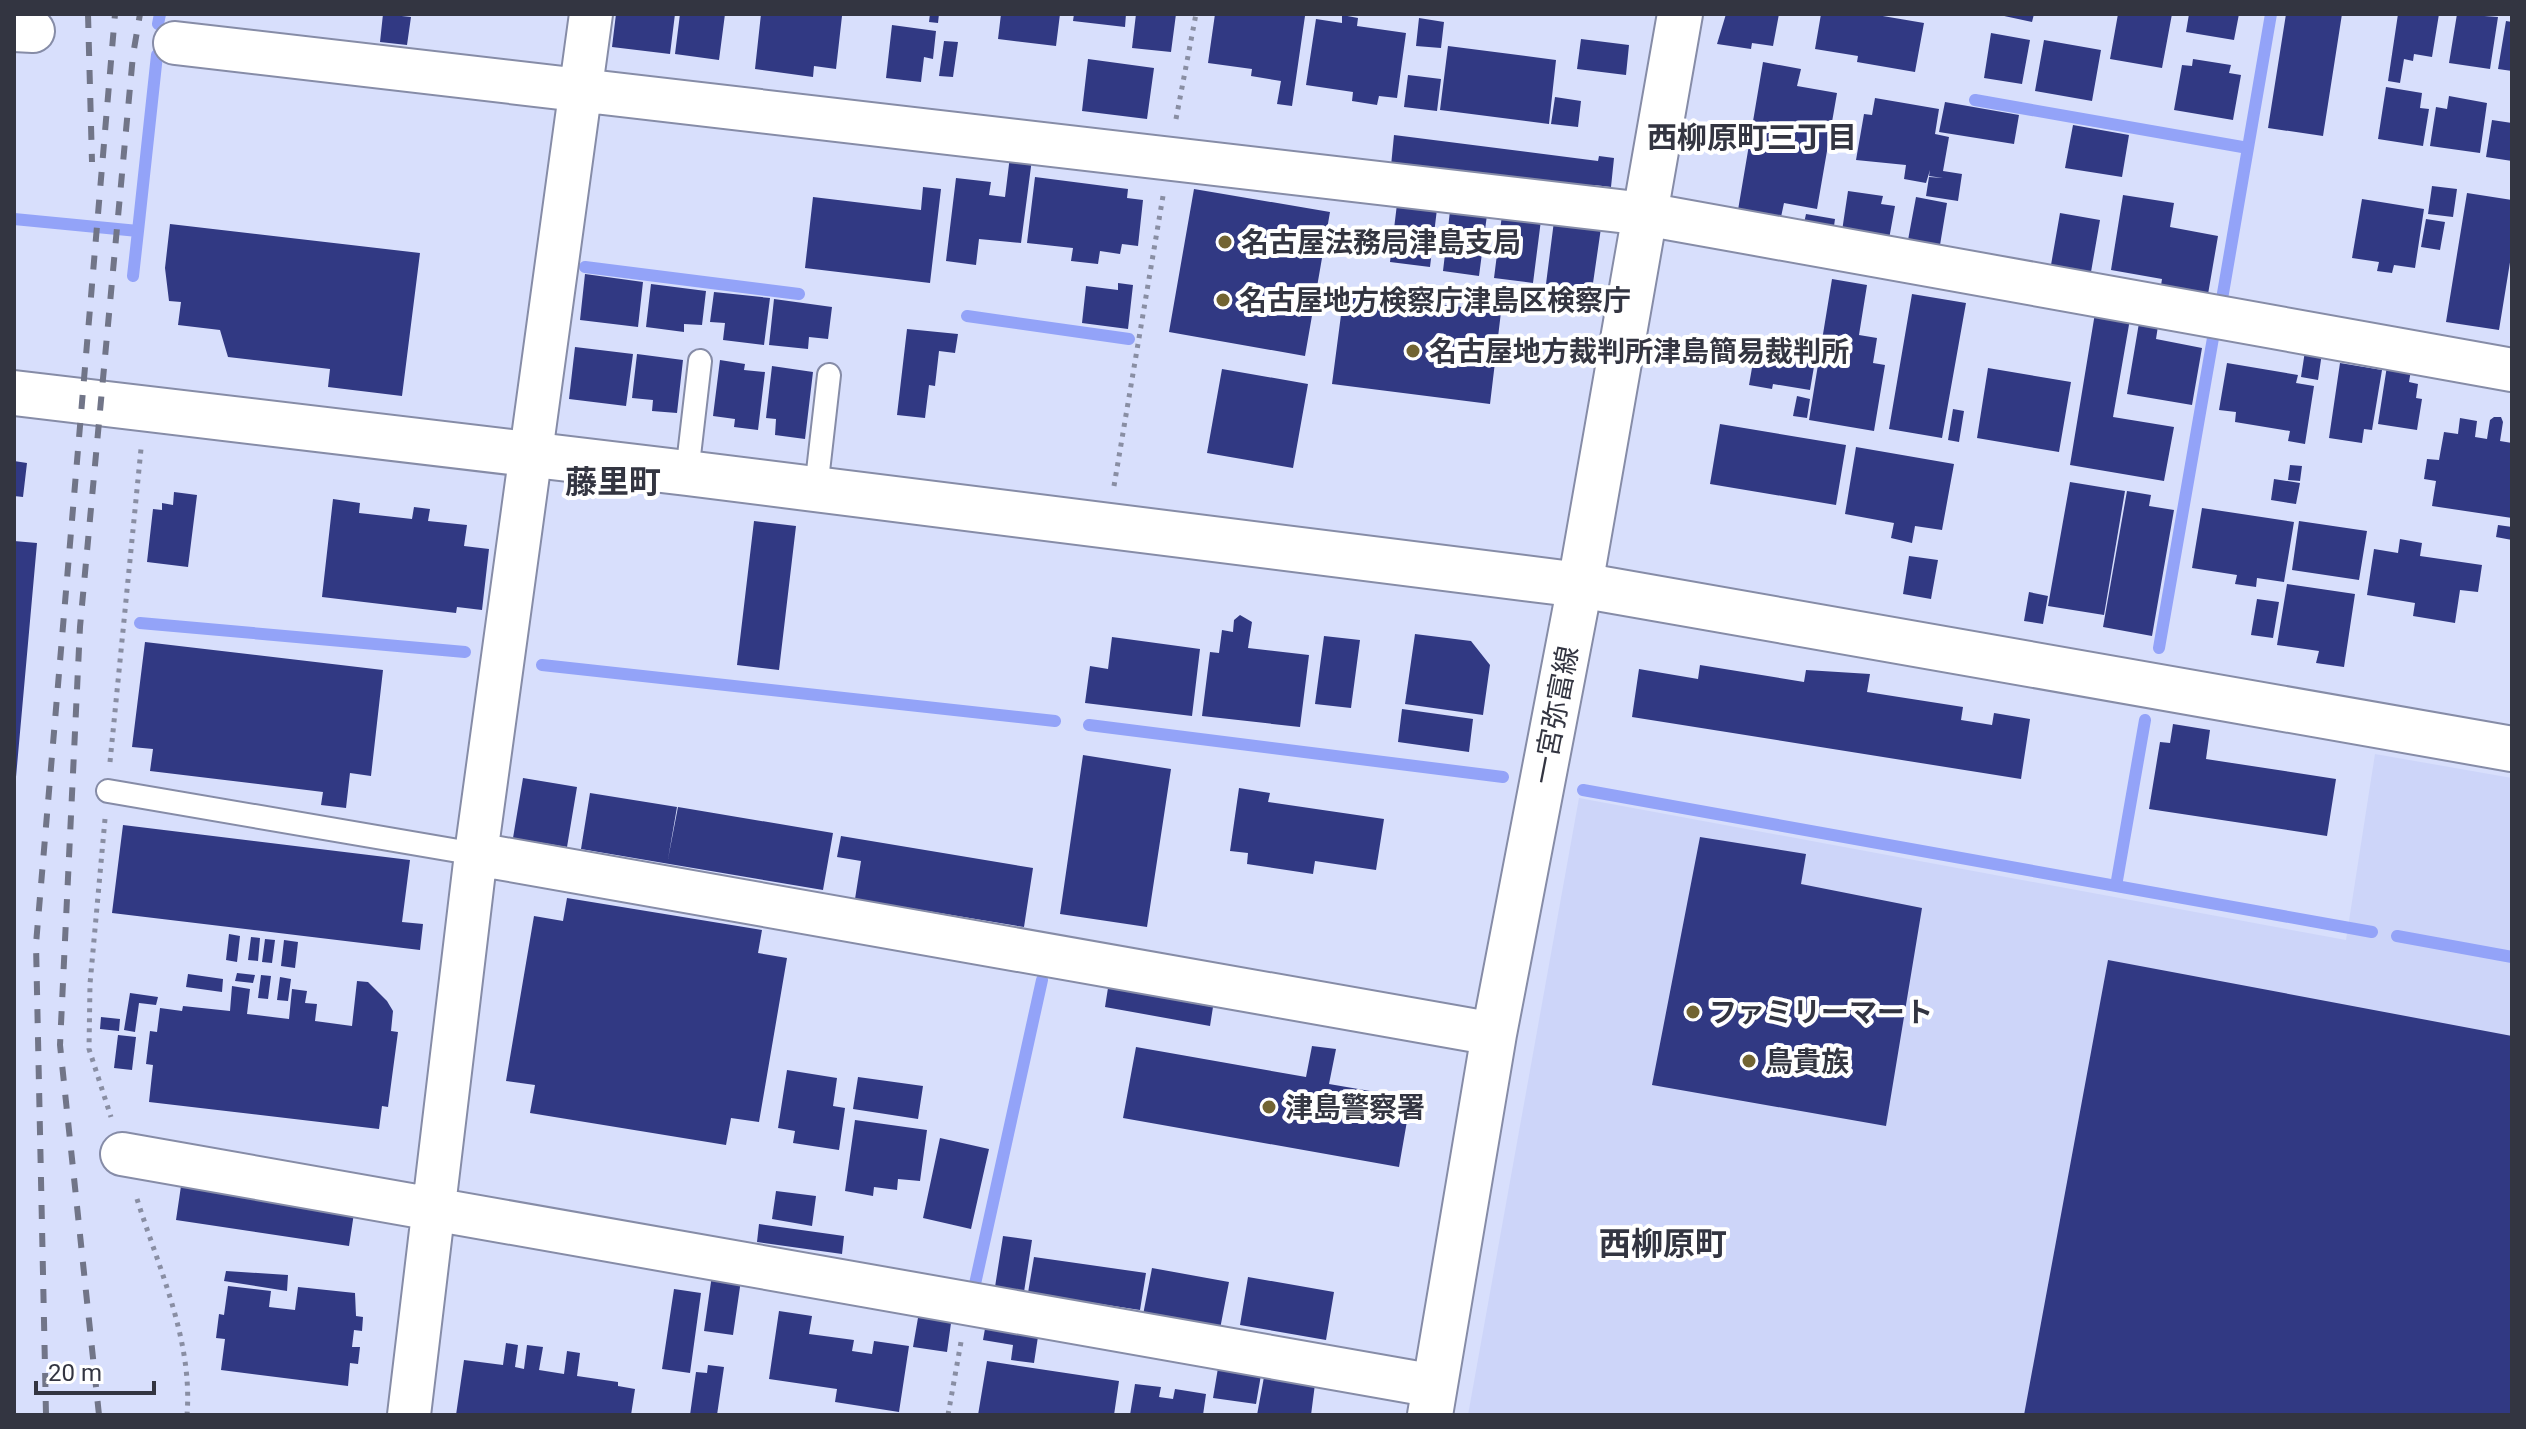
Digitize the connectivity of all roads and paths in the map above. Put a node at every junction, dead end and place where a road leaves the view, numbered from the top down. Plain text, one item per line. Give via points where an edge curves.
1 (591, 14) edge
2 (1196, 14) edge
3 (1680, 14) edge
4 (175, 43) dead end
5 (582, 88) junction
6 (1169, 160) junction
7 (1645, 214) junction
8 (700, 361) dead end
9 (2512, 370) edge
10 (829, 375) dead end
11 (14, 393) edge
12 (145, 408) junction
13 (531, 453) junction
14 (687, 473) junction
15 (816, 489) junction
16 (1108, 525) junction
17 (1580, 585) junction
18 (2512, 749) edge
19 (108, 791) junction
20 (476, 854) junction
21 (1494, 1034) junction
22 (122, 1154) junction
23 (436, 1209) junction
24 (968, 1305) junction
25 (1432, 1401) edge
26 (187, 1415) edge
27 (409, 1415) edge
28 (948, 1415) edge

1 - 5 street
2 - 6 path
3 - 7 street, 一宮弥富線
4 - 5 street
5 - 6 street
5 - 13 street
6 - 7 street
6 - 16 path
7 - 9 street
7 - 17 street, 一宮弥富線
8 - 14 lane
10 - 15 lane
11 - 12 street
12 - 13 street
12 - 19 path
13 - 14 street
13 - 20 street
14 - 15 street
15 - 16 street
16 - 17 street
17 - 18 street
17 - 21 street, 一宮弥富線
19 - 20 lane
19 - 22 path via 89,1049
20 - 21 street
20 - 23 street
21 - 25 street, 一宮弥富線
22 - 23 street
22 - 26 path via 181,1336 190,1381
23 - 24 street
23 - 27 street
24 - 25 street
24 - 28 path

